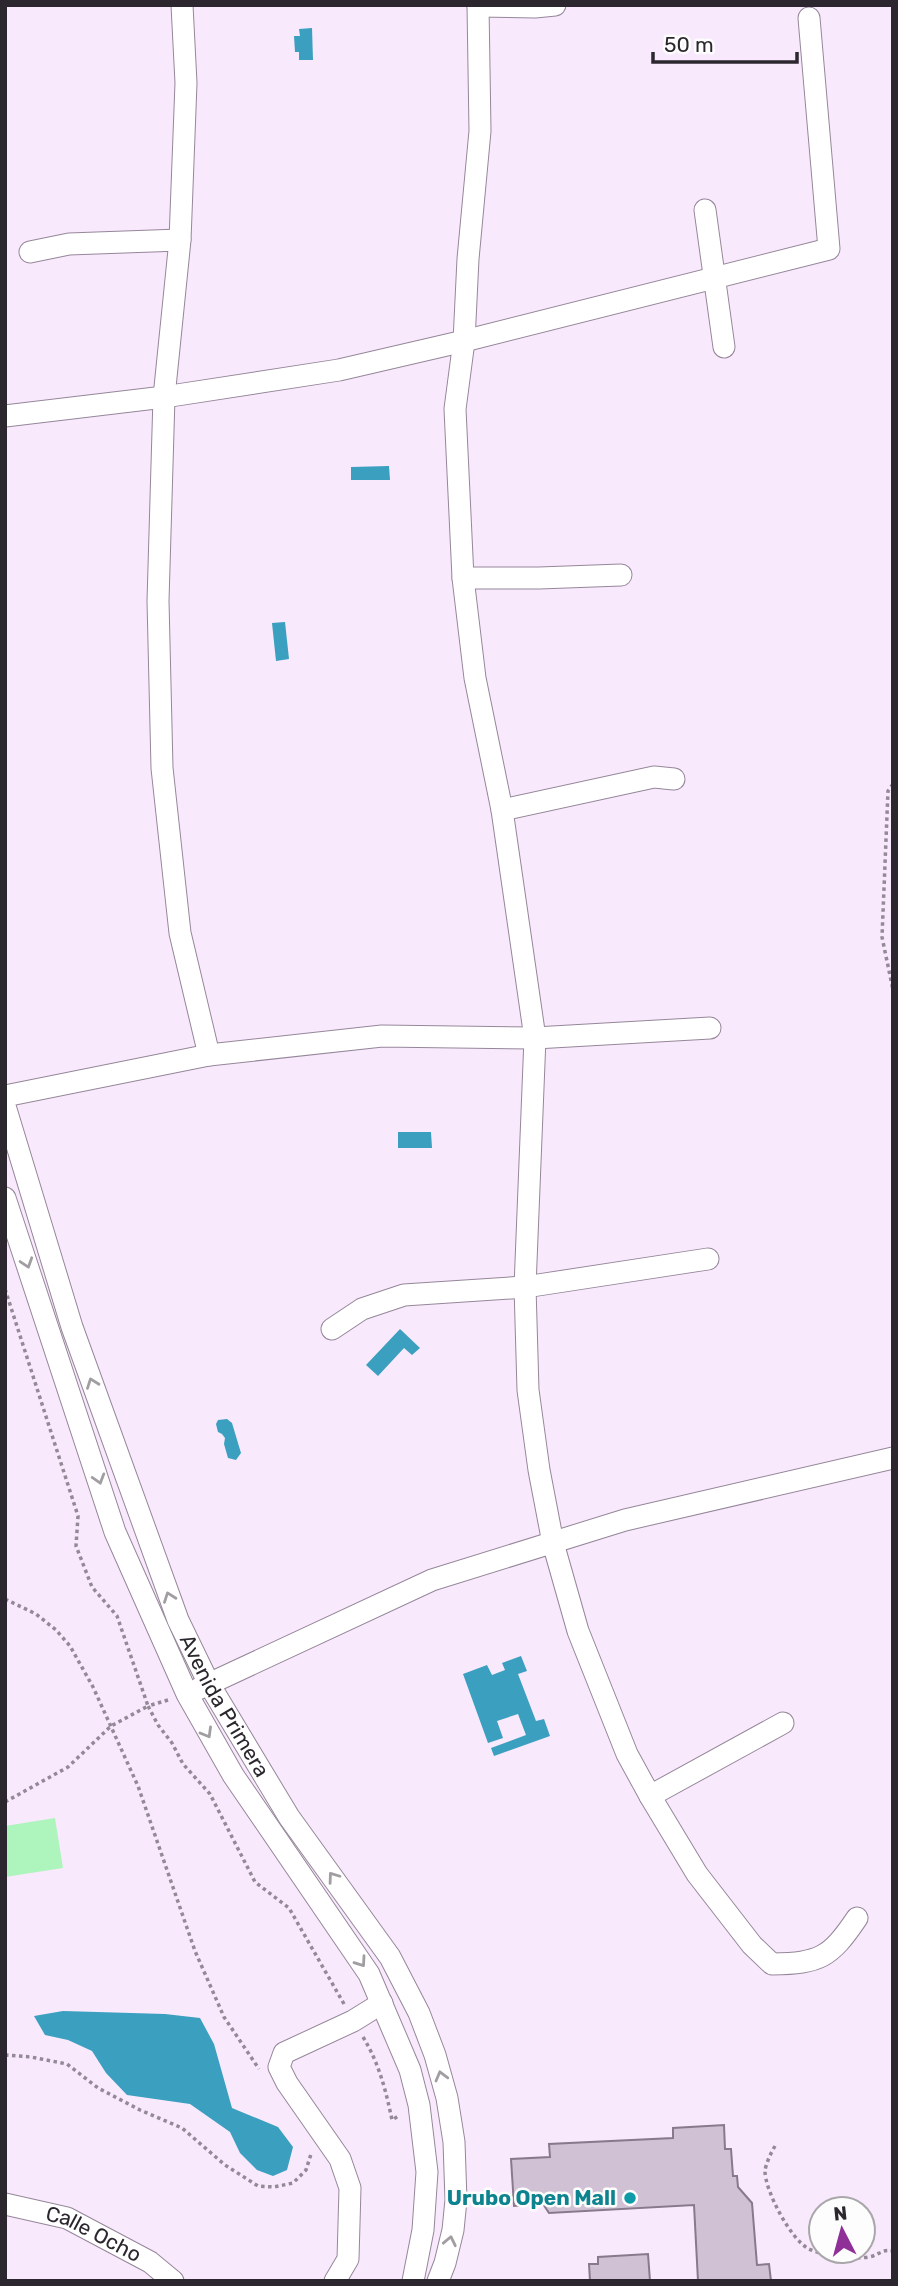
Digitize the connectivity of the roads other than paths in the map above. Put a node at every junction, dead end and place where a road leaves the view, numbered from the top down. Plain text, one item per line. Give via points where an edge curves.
1 (182, 5) edge
2 (555, 5) edge
3 (478, 6) edge
4 (809, 18) dead end
5 (705, 210) dead end
6 (180, 240) junction
7 (30, 252) dead end
8 (713, 278) junction
9 (464, 341) junction
10 (723, 347) dead end
11 (164, 397) junction
12 (5, 416) edge
13 (621, 575) dead end
14 (463, 578) junction
15 (674, 779) dead end
16 (502, 810) junction
17 (710, 1028) dead end
18 (535, 1038) junction
19 (209, 1055) junction
20 (5, 1096) edge
21 (5, 1106) edge
22 (5, 1198) edge
23 (708, 1259) dead end
24 (525, 1287) junction
25 (332, 1329) dead end
26 (893, 1458) edge
27 (552, 1544) junction
28 (209, 1684) junction
29 (187, 1694) junction
30 (783, 1723) dead end
31 (650, 1796) junction
32 (857, 1918) dead end
33 (382, 2003) junction
34 (425, 2200) junction
35 (456, 2200) junction
36 (5, 2204) edge
37 (173, 2281) edge
38 (335, 2281) edge
39 (413, 2281) edge
40 (438, 2281) edge

1 - 6 street via 186,83
2 - 3 street
3 - 9 street via 480,131
4 - 8 street via 829,249
5 - 8 street
6 - 7 street via 69,244
6 - 11 street
8 - 9 street
8 - 10 street
9 - 11 street via 339,370
9 - 14 street via 455,409
11 - 12 street
11 - 19 street via 158,601 162,768 180,933
13 - 14 street
14 - 16 street via 475,678
15 - 16 street via 654,778
16 - 18 street
17 - 18 street
18 - 19 street via 382,1036
18 - 24 street
19 - 20 street
28 -> 21 street, Avenida Primera via 178,1620 72,1327
22 -> 29 street, Avenida Primera via 116,1532
23 - 24 street
24 - 25 street via 404,1296 362,1309
24 - 27 street via 528,1390
26 - 27 street via 625,1520
27 - 28 street via 432,1580
27 - 31 street via 578,1631 627,1754
28 - 29 street
35 -> 28 street, Avenida Primera via 447,2098 419,2013 390,1958 289,1817
29 -> 33 street, Avenida Primera via 233,1775 369,1974
30 - 31 street
31 - 32 street via 697,1874 772,1964 802,1964 828,1954
33 - 34 street, Avenida Primera via 419,2105 427,2172
33 - 38 street via 284,2053 279,2067 340,2158 350,2188 348,2259
34 - 35 street
34 - 39 street, Avenida Primera
40 -> 35 street, Avenida Primera via 446,2263
36 - 37 street, Calle Ocho via 67,2218 150,2262

